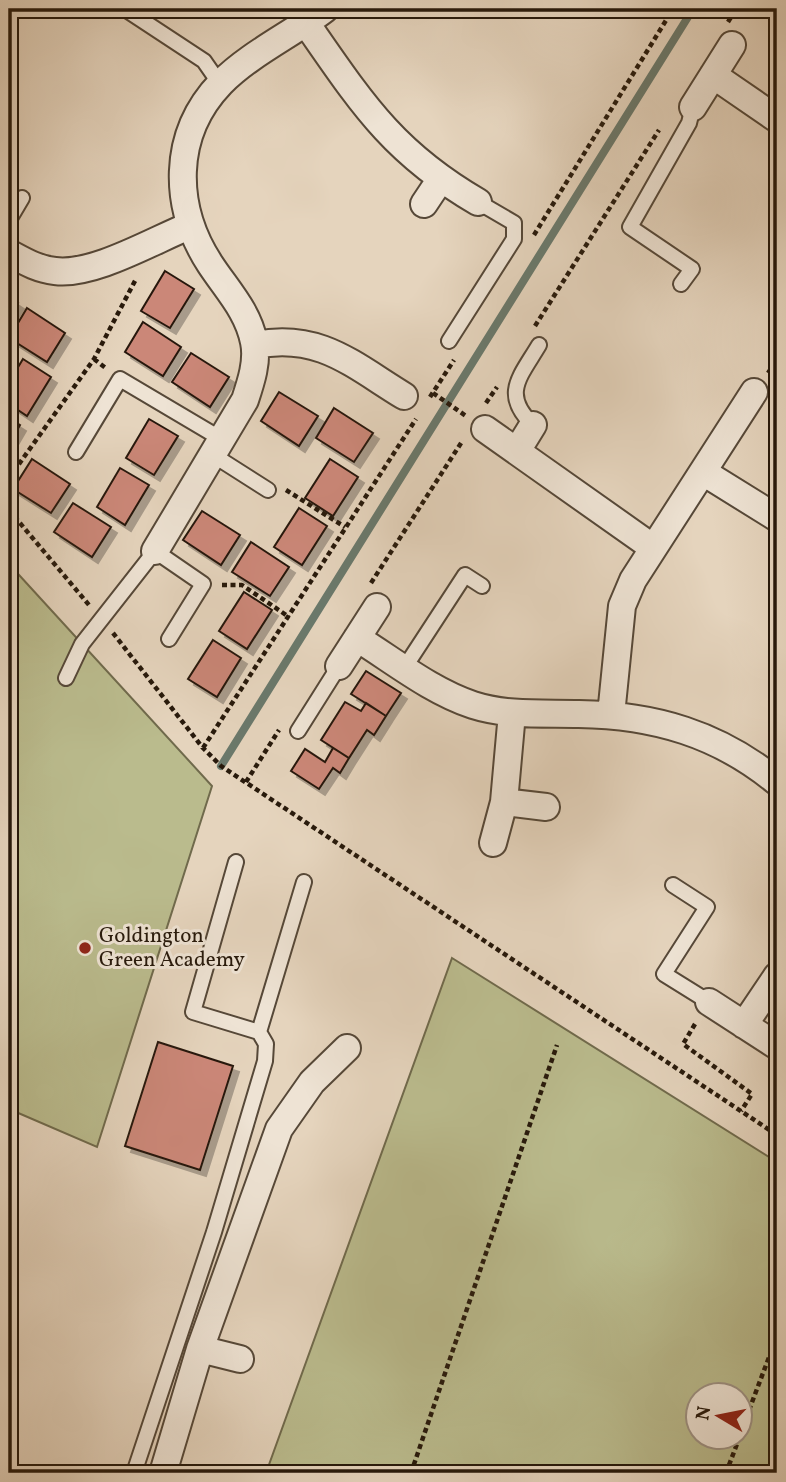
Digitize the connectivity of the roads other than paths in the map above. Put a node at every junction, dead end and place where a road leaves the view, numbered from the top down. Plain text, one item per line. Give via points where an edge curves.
1 (125, 9) edge
2 (316, 16) edge
3 (727, 39) road end
4 (713, 75) junction
5 (220, 84) junction
6 (693, 107) joint
7 (777, 119) edge
8 (440, 180) junction
9 (22, 198) dead end
10 (478, 202) joint
11 (424, 204) dead end
12 (9, 220) edge
13 (189, 226) junction
14 (9, 253) edge
15 (681, 284) dead end
16 (449, 341) dead end
17 (255, 345) junction
18 (540, 345) dead end
19 (754, 392) dead end
20 (416, 405) road end
21 (477, 424) road end
22 (533, 425) joint
23 (218, 447) junction
24 (517, 451) junction
25 (76, 452) dead end
26 (703, 472) junction
27 (268, 490) road end
28 (777, 518) edge
29 (652, 547) junction
30 (155, 551) junction
31 (482, 586) dead end
32 (371, 601) road end
33 (357, 638) junction
34 (169, 639) dead end
35 (339, 666) joint
36 (405, 667) junction
37 (66, 678) dead end
38 (512, 713) junction
39 (611, 715) junction
40 (298, 731) dead end
41 (777, 782) edge
42 (504, 802) junction
43 (546, 807) dead end
44 (493, 844) dead end
45 (236, 862) dead end
46 (304, 882) dead end
47 (673, 885) dead end
48 (777, 976) edge
49 (709, 1002) joint
50 (744, 1025) junction
51 (259, 1032) junction
52 (777, 1046) edge
53 (347, 1048) dead end
54 (200, 1349) junction
55 (240, 1359) dead end
56 (134, 1473) edge
57 (163, 1473) edge

1 - 5 lane via 204,61
2 - 5 street
2 - 8 street via 369,113 403,150
3 - 4 street
4 - 6 street
4 - 7 street
5 - 13 street via 186,142 181,194
6 - 15 lane via 689,123 630,227 692,269
8 - 10 street
8 - 11 street
9 - 12 lane
10 - 16 lane via 514,223 514,239
13 - 14 street via 85,269 34,267
13 - 17 street via 248,319
17 - 20 street via 281,340 331,351
17 - 23 street via 254,373 245,400
18 - 22 lane via 514,386 518,411
19 - 26 street
21 - 24 street
22 - 24 street
23 - 25 lane via 120,379
23 - 27 lane
23 - 30 street
24 - 29 street
26 - 28 street
26 - 29 street
29 - 39 street via 622,606
30 - 34 lane via 203,584
30 - 37 lane via 82,644
31 - 36 lane via 465,575
32 - 33 street
33 - 35 street
33 - 36 street
35 - 40 lane
36 - 38 street via 455,697
38 - 39 street
38 - 42 street
39 - 41 street via 650,719 711,738
42 - 43 street
42 - 44 street
45 - 51 lane via 193,1012
46 - 51 lane
47 - 49 lane via 707,907 664,974
48 - 50 street
49 - 50 street
50 - 52 street
51 - 56 lane via 266,1044 265,1061
53 - 54 street via 312,1082 279,1129
54 - 55 street
54 - 57 street

